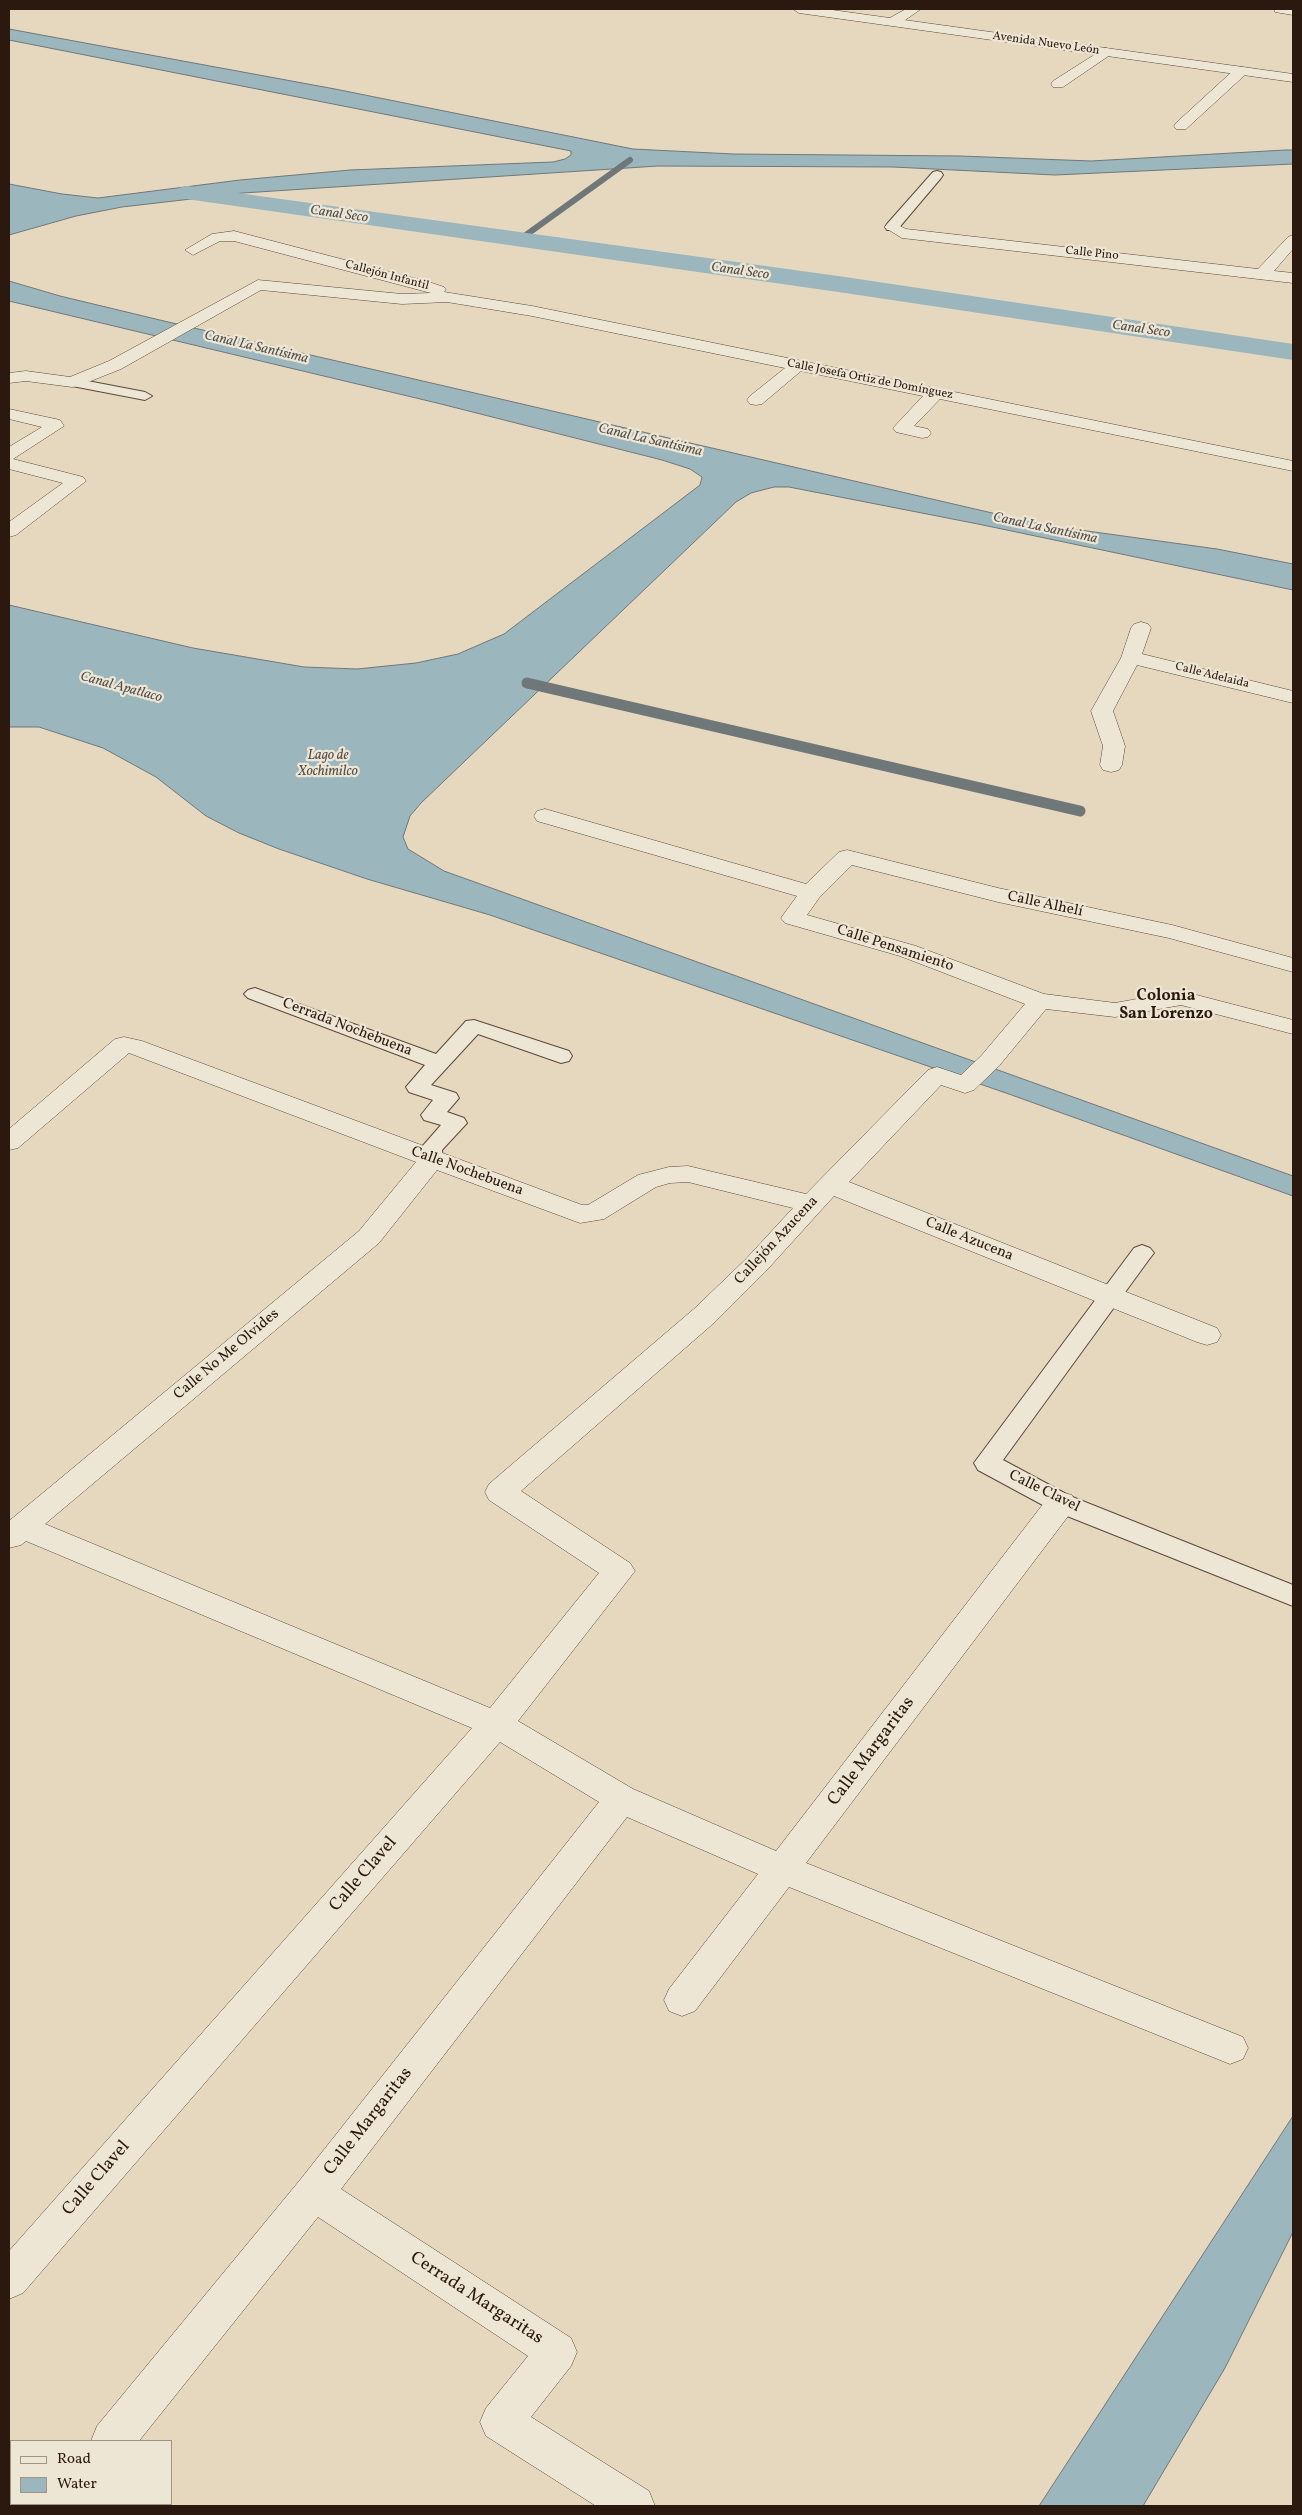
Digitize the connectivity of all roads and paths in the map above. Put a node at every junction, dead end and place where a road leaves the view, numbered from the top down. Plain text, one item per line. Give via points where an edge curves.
1 (799, 9) edge
2 (879, 9) edge
3 (915, 9) edge
4 (1280, 9) edge
5 (1293, 11) edge
6 (896, 20) junction
7 (1105, 52) junction
8 (1241, 71) junction
9 (1293, 78) edge
10 (1058, 84) dead end
11 (1181, 126) dead end
12 (937, 175) dead end
13 (892, 227) joint
14 (1293, 240) edge
15 (193, 250) dead end
16 (1262, 275) junction
17 (1293, 278) edge
18 (447, 297) junction
19 (797, 366) junction
20 (9, 378) edge
21 (72, 382) junction
22 (936, 393) junction
23 (145, 396) dead end
24 (756, 400) dead end
25 (9, 414) edge
26 (922, 433) dead end
27 (9, 455) edge
28 (9, 464) edge
29 (1293, 466) edge
30 (9, 531) edge
31 (1141, 628) dead end
32 (1131, 658) junction
33 (1293, 697) edge
34 (1111, 765) dead end
35 (545, 816) dead end
36 (811, 893) junction
37 (1293, 965) edge
38 (255, 994) dead end
39 (1040, 1001) junction
40 (1293, 1026) edge
41 (561, 1056) dead end
42 (439, 1063) junction
43 (9, 1142) edge
44 (432, 1158) junction
45 (830, 1184) junction
46 (812, 1204) junction
47 (1142, 1253) dead end
48 (1108, 1297) junction
49 (1206, 1335) dead end
50 (500, 1492) joint
51 (1061, 1503) junction
52 (15, 1532) edge
53 (1293, 1596) edge
54 (496, 1724) junction
55 (621, 1799) junction
56 (782, 1869) junction
57 (682, 2000) dead end
58 (1230, 2048) dead end
59 (314, 2193) junction
60 (9, 2280) edge
61 (113, 2440) edge
62 (634, 2506) edge

1 - 6 street, Avenida Nuevo León
2 - 6 street
3 - 6 street
4 - 5 street
6 - 7 street, Avenida Nuevo León
7 - 8 street, Avenida Nuevo León
7 - 10 street
8 - 9 street, Avenida Nuevo León
8 - 11 street
12 - 13 lane
13 - 16 street, Calle Pino via 902,232
14 - 16 street
15 - 18 street, Callejón Infantil via 217,237 234,236 423,284
16 - 17 street, Calle Pino
18 - 19 street, Calle Josefa Ortiz de Domínguez via 532,311
18 - 21 street, Callejón Infantil via 402,299 265,285 252,287 153,346
19 - 22 street, Calle Josefa Ortiz de Domínguez
19 - 24 street
20 - 21 street via 26,376
21 - 23 lane
22 - 26 street via 902,428
22 - 29 street, Calle Josefa Ortiz de Domínguez
25 - 27 street via 55,426
28 - 30 street via 77,481
31 - 32 street
32 - 33 street, Calle Adelaida
32 - 34 street via 1102,711 1114,746
35 - 36 street
36 - 37 street, Calle Alhelí via 847,857 998,895 1172,932
36 - 39 street, Calle Pensamiento via 793,918 908,951
38 - 42 lane, Cerrada Nochebuena
39 - 40 street, Calle Pensamiento via 1116,1010 1180,998
39 - 45 street, Callejón Azucena via 969,1082 965,1085 937,1074
41 - 42 lane via 474,1026
42 - 44 lane via 417,1087 448,1098 432,1115 456,1123 431,1149
43 - 44 street, Calle Nochebuena via 124,1044
44 - 46 street, Calle Nochebuena via 580,1214 594,1213 647,1181 688,1174
44 - 52 street, Calle No Me Olvides via 369,1237
45 - 46 street, Callejón Azucena
45 - 48 street, Calle Azucena
46 - 50 street, Callejón Azucena via 705,1315
47 - 48 lane
48 - 49 street, Calle Azucena
48 - 51 lane, Calle Clavel via 986,1463
50 - 54 street, Calle Clavel via 619,1571
51 - 53 lane, Calle Clavel
51 - 56 street, Calle Margaritas
52 - 54 street
54 - 55 street
54 - 60 street, Calle Clavel
55 - 56 street
55 - 59 street, Calle Margaritas
56 - 57 street, Calle Margaritas
56 - 58 street
59 - 61 street, Calle Margaritas
59 - 62 street, Cerrada Margaritas via 557,2352 501,2422

